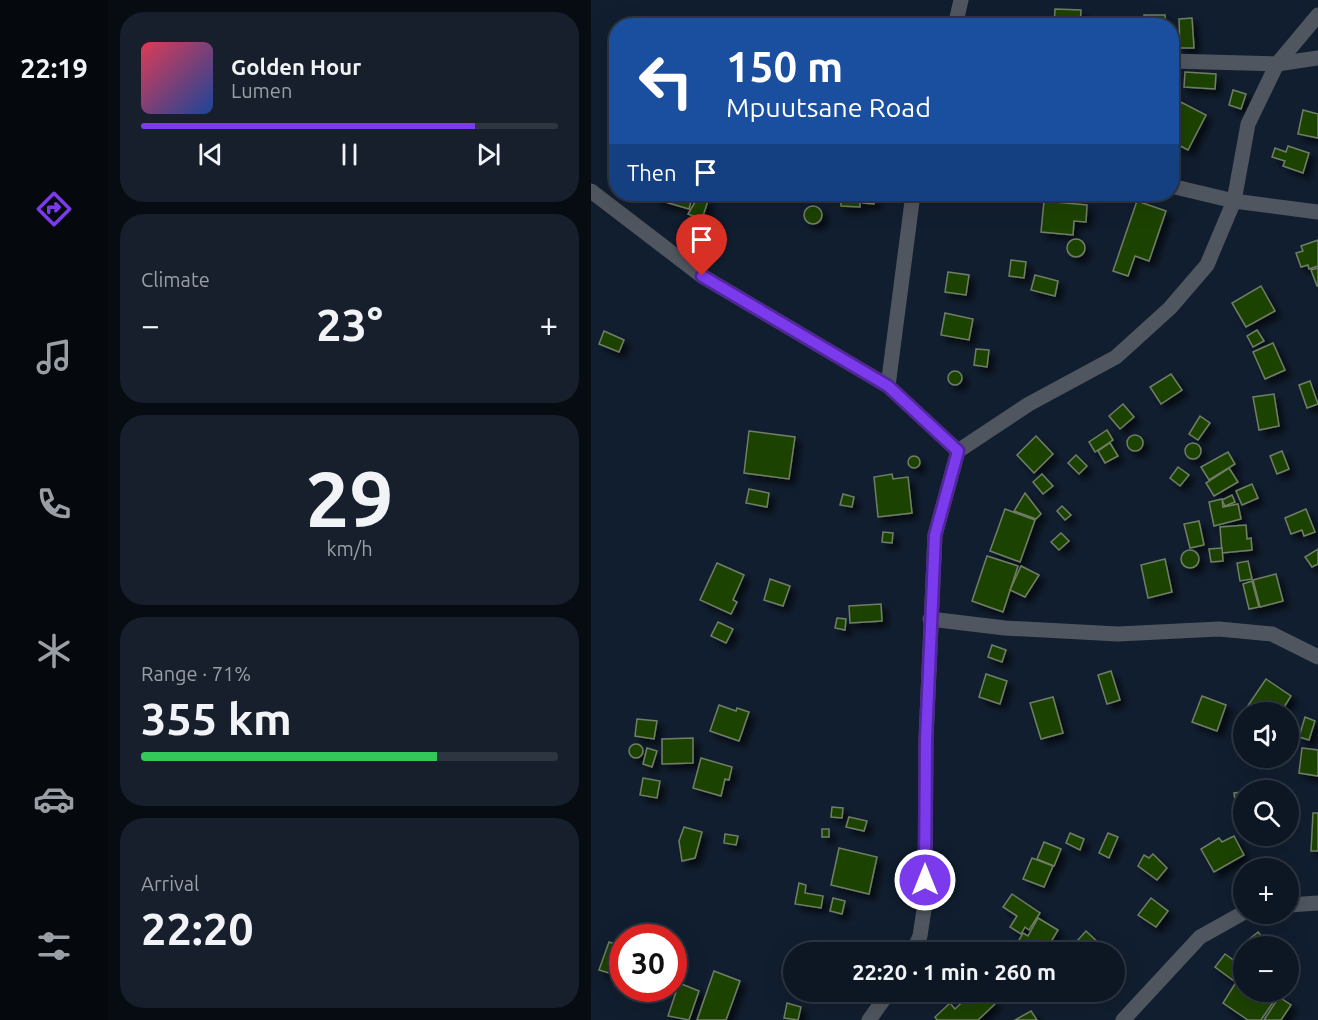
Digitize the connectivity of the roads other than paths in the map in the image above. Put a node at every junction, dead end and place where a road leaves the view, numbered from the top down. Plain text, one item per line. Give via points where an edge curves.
1 (961, 0) edge
2 (1318, 15) edge
3 (957, 18) edge
4 (1318, 58) edge
5 (1179, 62) edge
6 (1277, 64) junction
7 (1179, 188) edge
8 (591, 191) edge
9 (912, 201) edge
10 (1234, 201) junction
11 (1318, 212) edge
12 (888, 386) junction
13 (958, 451) junction
14 (930, 619) junction
15 (1318, 657) edge
16 (1318, 903) edge
17 (1299, 904) edge
18 (1233, 919) edge
19 (917, 942) edge
20 (882, 1002) edge
21 (869, 1020) edge
22 (1123, 1020) edge

1 - 3 street
2 - 6 street
4 - 6 street
5 - 6 street
6 - 10 street via 1248,124
7 - 10 street
8 - 12 street via 702,276
9 - 12 street
10 - 11 street
10 - 13 street via 1207,265 1170,308 1116,357 1029,404
12 - 13 street
13 - 14 street via 935,535
14 - 15 street via 1005,628 1118,634 1219,628 1272,634
14 - 19 street via 925,903
16 - 17 street
18 - 22 street via 1200,937
20 - 21 street

